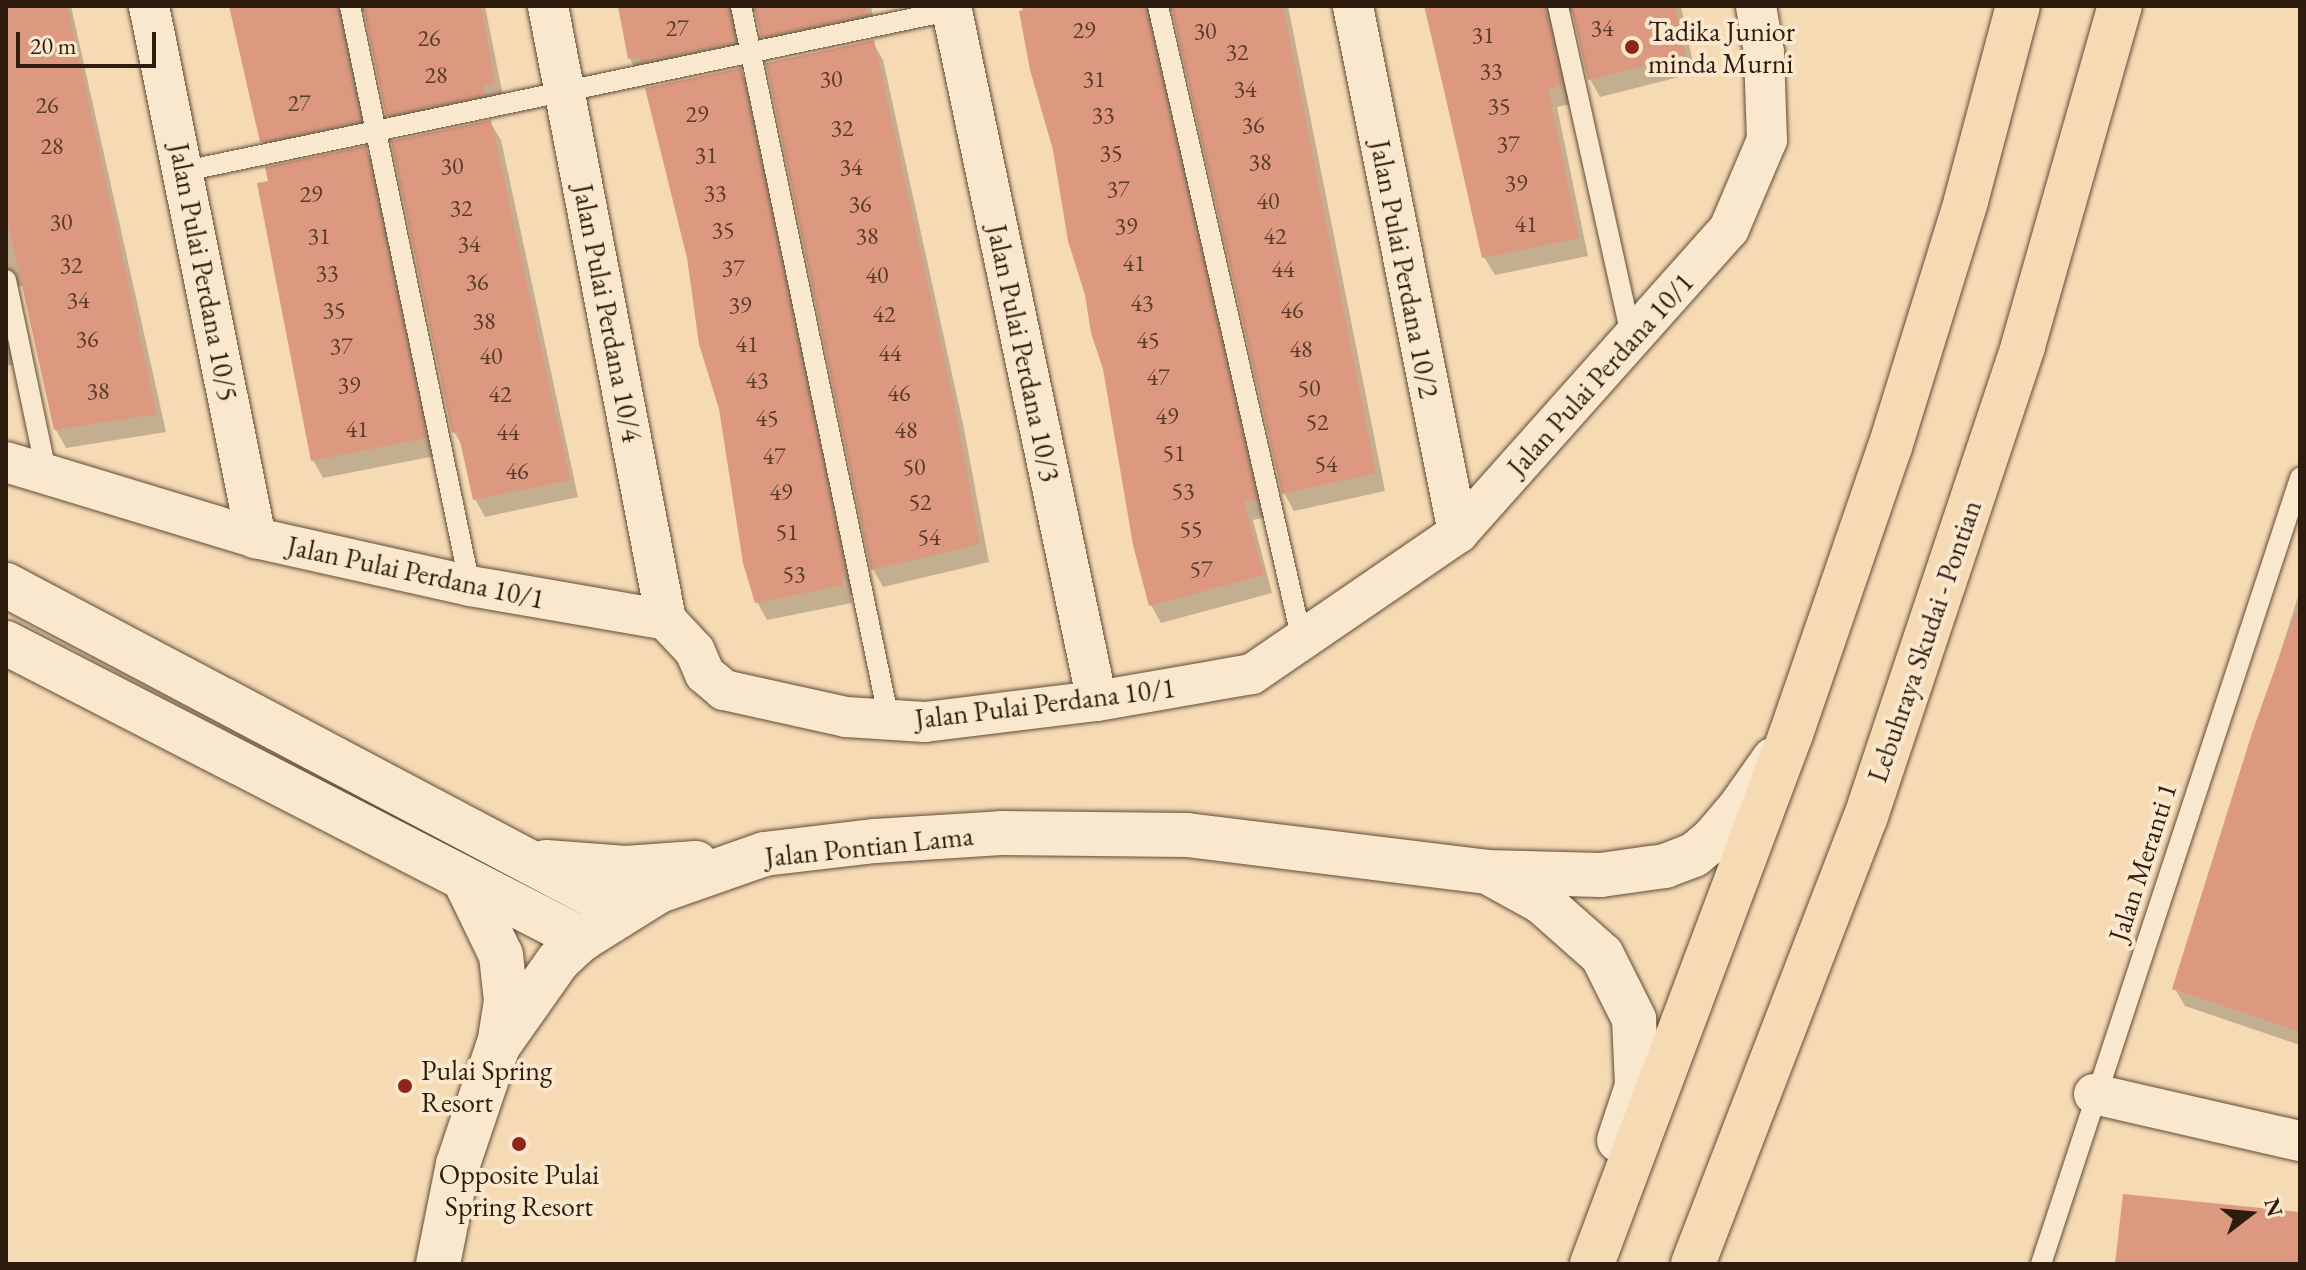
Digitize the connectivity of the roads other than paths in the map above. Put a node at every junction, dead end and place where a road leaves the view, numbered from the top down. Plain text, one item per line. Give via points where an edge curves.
1 (149, 6) edge
2 (350, 6) edge
3 (548, 6) edge
4 (741, 6) edge
5 (1158, 6) edge
6 (1353, 6) edge
7 (1558, 6) edge
8 (1756, 6) edge
9 (2018, 6) edge
10 (2033, 6) edge
11 (2120, 6) edge
12 (957, 7) edge
13 (749, 52) junction
14 (566, 93) junction
15 (374, 132) junction
16 (185, 171) junction
17 (1966, 201) junction
18 (6, 280) edge
19 (1632, 340) junction
20 (6, 462) edge
21 (47, 477) junction
22 (2300, 478) edge
23 (1458, 533) junction
24 (256, 538) junction
25 (6, 585) edge
26 (470, 586) junction
27 (666, 620) junction
28 (1302, 641) junction
29 (6, 643) edge
30 (1097, 701) junction
31 (889, 720) junction
32 (1791, 734) junction
33 (764, 854) junction
34 (527, 861) junction
35 (1487, 872) junction
36 (465, 881) junction
37 (624, 912) junction
38 (582, 939) junction
39 (498, 1046) junction
40 (2094, 1094) junction
41 (2300, 1141) edge
42 (438, 1264) edge
43 (1579, 1264) edge
44 (1592, 1264) edge
45 (1693, 1264) edge
46 (2041, 1264) edge

1 - 16 street, Jalan Pulai Perdana 10/5
2 - 15 lane
3 - 14 street, Jalan Pulai Perdana 10/4
4 - 13 lane
5 - 28 lane
6 - 23 street, Jalan Pulai Perdana 10/2
7 - 19 lane
8 - 19 street, Jalan Pulai Perdana 10/1 via 1764,52 1767,140 1729,229
9 - 17 highway
10 - 17 highway
11 - 45 highway, Lebuhraya Skudai - Pontian via 2023,346 1865,819
12 - 13 lane
12 - 30 street, Jalan Pulai Perdana 10/3
13 - 14 lane
13 - 31 lane
14 - 15 lane
14 - 27 street, Jalan Pulai Perdana 10/4
15 - 16 lane
15 - 26 lane
16 - 24 street, Jalan Pulai Perdana 10/5
17 - 32 highway via 1890,447
18 - 21 lane
19 - 23 street, Jalan Pulai Perdana 10/1
20 - 21 street, Jalan Pulai Perdana 10/1
21 - 24 street, Jalan Pulai Perdana 10/1
22 - 40 lane, Jalan Meranti 1
23 - 28 street, Jalan Pulai Perdana 10/1
24 - 26 street, Jalan Pulai Perdana 10/1
25 - 34 street
26 - 27 street, Jalan Pulai Perdana 10/1
27 - 31 street, Jalan Pulai Perdana 10/1 via 695,651 705,674 724,690 846,717
28 - 30 street, Jalan Pulai Perdana 10/1 via 1252,674
29 - 36 street
30 - 31 street, Jalan Pulai Perdana 10/1 via 925,722
32 - 35 street, Jalan Pontian Lama via 1741,806 1694,855 1665,866 1601,875
32 - 44 highway
33 - 34 street via 661,867
33 - 35 street, Jalan Pontian Lama via 1001,833 1187,835
33 - 37 street, Jalan Pontian Lama via 659,891
34 - 37 street
35 - 43 street, Jalan Pontian Lama via 1542,902 1602,955 1634,1019 1637,1086
36 - 38 street
36 - 39 street via 501,955 506,1001
37 - 38 street, Jalan Pontian Lama
38 - 39 street, Jalan Pontian Lama via 558,961
39 - 42 street, Jalan Pontian Lama via 458,1164
40 - 41 street
40 - 46 lane, Jalan Meranti 1

